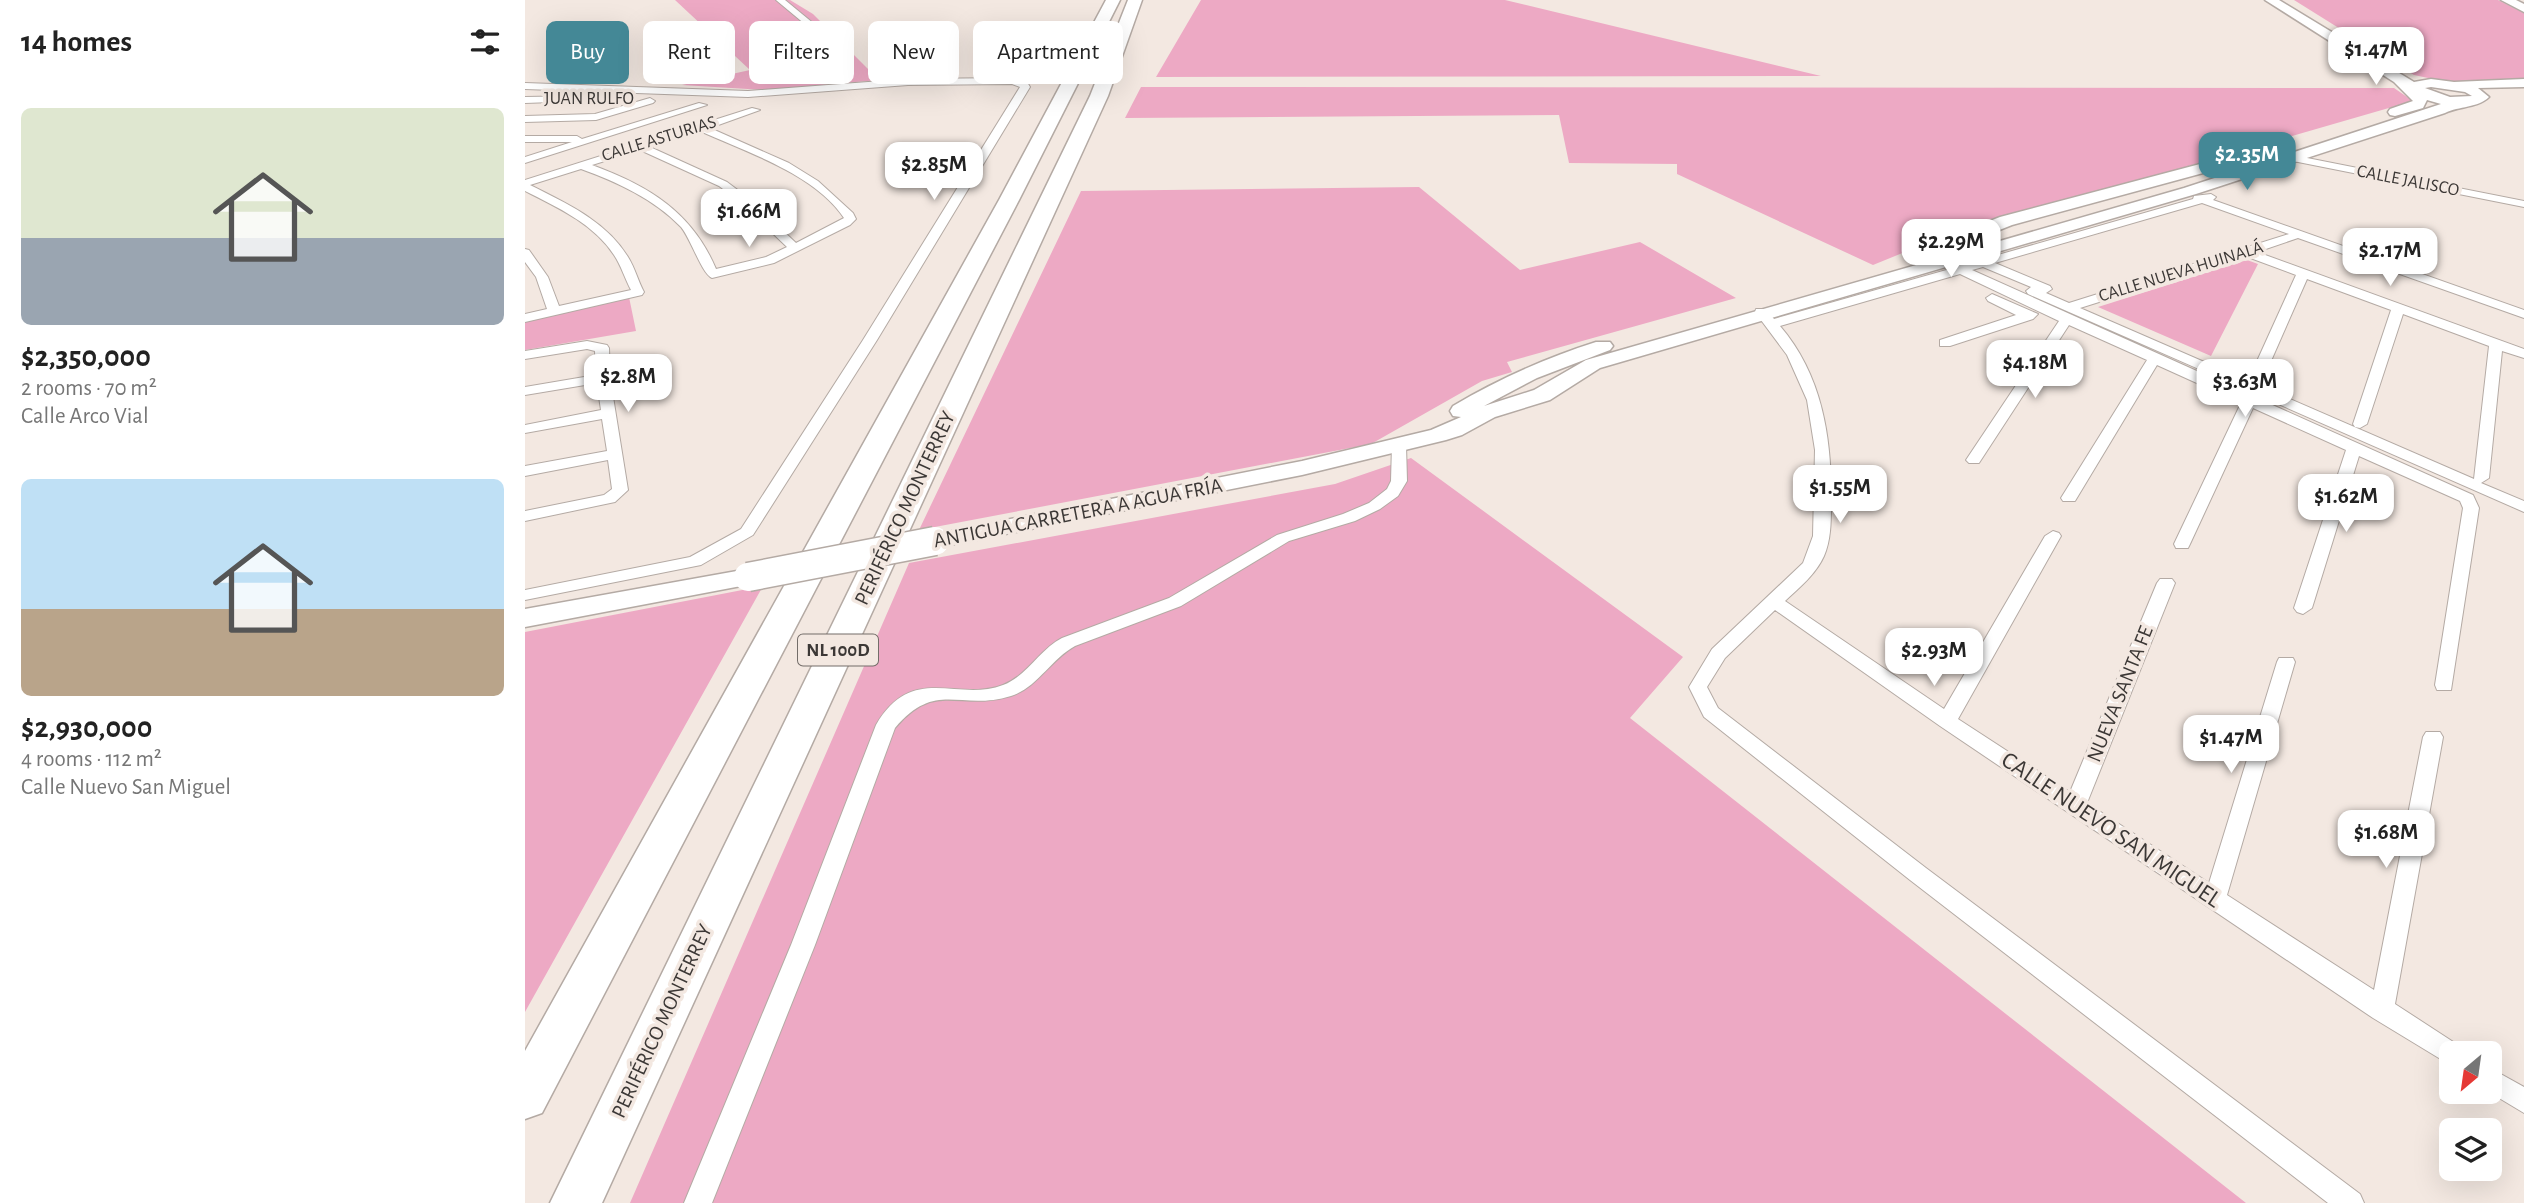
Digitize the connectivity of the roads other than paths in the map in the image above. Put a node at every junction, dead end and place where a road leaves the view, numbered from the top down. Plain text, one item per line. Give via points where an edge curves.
1 (780, 0) edge
2 (1113, 0) edge
3 (1135, 0) edge
4 (2271, 0) edge
5 (2287, 0) edge
6 (806, 21) edge
7 (2401, 82) junction
8 (2524, 83) edge
9 (2450, 84) junction
10 (525, 86) edge
11 (2421, 87) junction
12 (2524, 89) edge
13 (2482, 97) junction
14 (525, 100) edge
15 (2458, 101) junction
16 (702, 105) dead end
17 (755, 110) dead end
18 (525, 119) edge
19 (700, 127) junction
20 (525, 139) edge
21 (584, 141) junction
22 (640, 145) junction
23 (2259, 153) junction
24 (2292, 158) junction
25 (525, 161) edge
26 (579, 164) junction
27 (554, 170) junction
28 (2143, 184) junction
29 (525, 186) edge
30 (2200, 196) junction
31 (2072, 203) junction
32 (2524, 204) edge
33 (2301, 234) junction
34 (795, 249) junction
35 (2245, 252) junction
36 (525, 253) edge
37 (1957, 264) junction
38 (2304, 274) junction
39 (2524, 302) edge
40 (2398, 309) junction
41 (2045, 310) junction
42 (2072, 310) junction
43 (554, 311) junction
44 (2524, 314) edge
45 (2028, 316) junction
46 (525, 318) edge
47 (1767, 318) junction
48 (1945, 343) dead end
49 (2496, 344) junction
50 (2524, 354) edge
51 (525, 355) edge
52 (2155, 358) junction
53 (603, 377) junction
54 (2253, 389) junction
55 (525, 391) edge
56 (609, 413) junction
57 (2360, 424) junction
58 (525, 429) edge
59 (1423, 439) junction
60 (1399, 445) junction
61 (2354, 449) junction
62 (615, 454) junction
63 (1973, 460) dead end
64 (525, 471) edge
65 (2481, 478) junction
66 (2524, 496) edge
67 (2069, 498) dead end
68 (2524, 507) edge
69 (525, 516) edge
70 (2053, 536) dead end
71 (935, 541) joint
72 (2182, 544) dead end
73 (748, 577) joint
74 (2166, 583) dead end
75 (525, 595) edge
76 (1773, 601) junction
77 (2303, 608) dead end
78 (525, 618) edge
79 (2286, 662) dead end
80 (2444, 685) dead end
81 (1947, 721) junction
82 (2433, 737) dead end
83 (2075, 806) junction
84 (2215, 899) junction
85 (2382, 1010) junction
86 (2439, 1047) edge
87 (2503, 1087) edge
88 (525, 1097) edge
89 (2524, 1101) edge
90 (576, 1203) edge
91 (698, 1203) edge
92 (2350, 1203) edge

1 - 6 street
2 - 88 highway, NL 100D
3 - 90 highway, PERIFÉRICO MONTERREY / NL 100D via 1073,152
4 - 7 street
5 - 11 street
7 - 11 street
7 - 23 street, ANTIGUA CARRETERA A AGUA FRÍA via 2419,98 2418,105
8 - 9 street
9 - 11 street
9 - 13 street
10 - 75 street via 748,94 941,81 1013,81 1025,87 747,532 695,561
11 - 15 street via 2438,98
12 - 13 street
13 - 15 street
14 - 18 street, JUAN RULFO via 650,101 596,117
15 - 24 street
16 - 21 street
17 - 19 street, CALLE ASTURIAS
19 - 22 street, CALLE ASTURIAS
19 - 34 street via 785,164 849,215 846,223
20 - 21 street
21 - 25 street
22 - 26 street, CALLE ASTURIAS
22 - 34 street via 723,184
23 - 28 street, ANTIGUA CARRETERA A AGUA FRÍA
23 - 30 street via 2238,166 2197,178
24 - 30 street
24 - 32 street, CALLE JALISCO
25 - 27 street
26 - 27 street, CALLE ASTURIAS
26 - 34 street via 623,181 663,205 695,238 712,274
27 - 29 street, CALLE ASTURIAS
28 - 30 street
28 - 31 street, ANTIGUA CARRETERA A AGUA FRÍA
29 - 43 street via 602,232 638,292
30 - 33 street
30 - 37 street, ANTIGUA CARRETERA A AGUA FRÍA
31 - 37 street via 2059,216 1972,243
31 - 59 street, ANTIGUA CARRETERA A AGUA FRÍA via 2006,221 1861,274 1553,362 1473,403
33 - 35 street, CALLE NUEVA HUINALÁ
33 - 39 street
33 - 44 street
35 - 38 street
35 - 42 street, CALLE NUEVA HUINALÁ
36 - 43 street via 542,277
37 - 41 street
37 - 42 street
37 - 45 street
37 - 47 street, ANTIGUA CARRETERA A AGUA FRÍA
38 - 40 street
38 - 54 street
40 - 49 street
40 - 57 street
41 - 42 street
41 - 45 street
42 - 52 street
42 - 54 street
42 - 63 street
43 - 46 street
45 - 48 street
47 - 59 street, ANTIGUA CARRETERA A AGUA FRÍA via 1701,330 1593,364 1542,395
47 - 76 street via 1805,374 1822,428 1825,464 1818,550 1803,573
49 - 50 street
49 - 65 street
51 - 53 street via 587,345 603,348
52 - 54 street
52 - 67 street
53 - 55 street
53 - 56 street
54 - 57 street
54 - 61 street
54 - 68 street
54 - 72 street
56 - 58 street
56 - 62 street
57 - 65 street
59 - 60 street, ANTIGUA CARRETERA A AGUA FRÍA
60 - 71 street, ANTIGUA CARRETERA A AGUA FRÍA
60 - 91 street via 1402,477 1385,500 1344,521 1285,537 1254,552 1158,611 1086,634 1057,649 1008,691 931,692 898,708 887,725
61 - 77 street
61 - 80 street via 2467,498 2471,508
62 - 64 street
62 - 69 street via 620,490 609,499
65 - 66 street
70 - 81 street
71 - 73 street, ANTIGUA CARRETERA A AGUA FRÍA, bridge
73 - 78 street, ANTIGUA CARRETERA A AGUA FRÍA
74 - 83 street, NUEVA SANTA FE
76 - 81 street, CALLE NUEVO SAN MIGUEL
76 - 92 street via 1702,675 1698,687 1711,712
79 - 84 street
81 - 83 street, CALLE NUEVO SAN MIGUEL
82 - 85 street
83 - 84 street, CALLE NUEVO SAN MIGUEL
84 - 85 street, CALLE NUEVO SAN MIGUEL
85 - 86 street, CALLE NUEVO SAN MIGUEL
87 - 89 street

